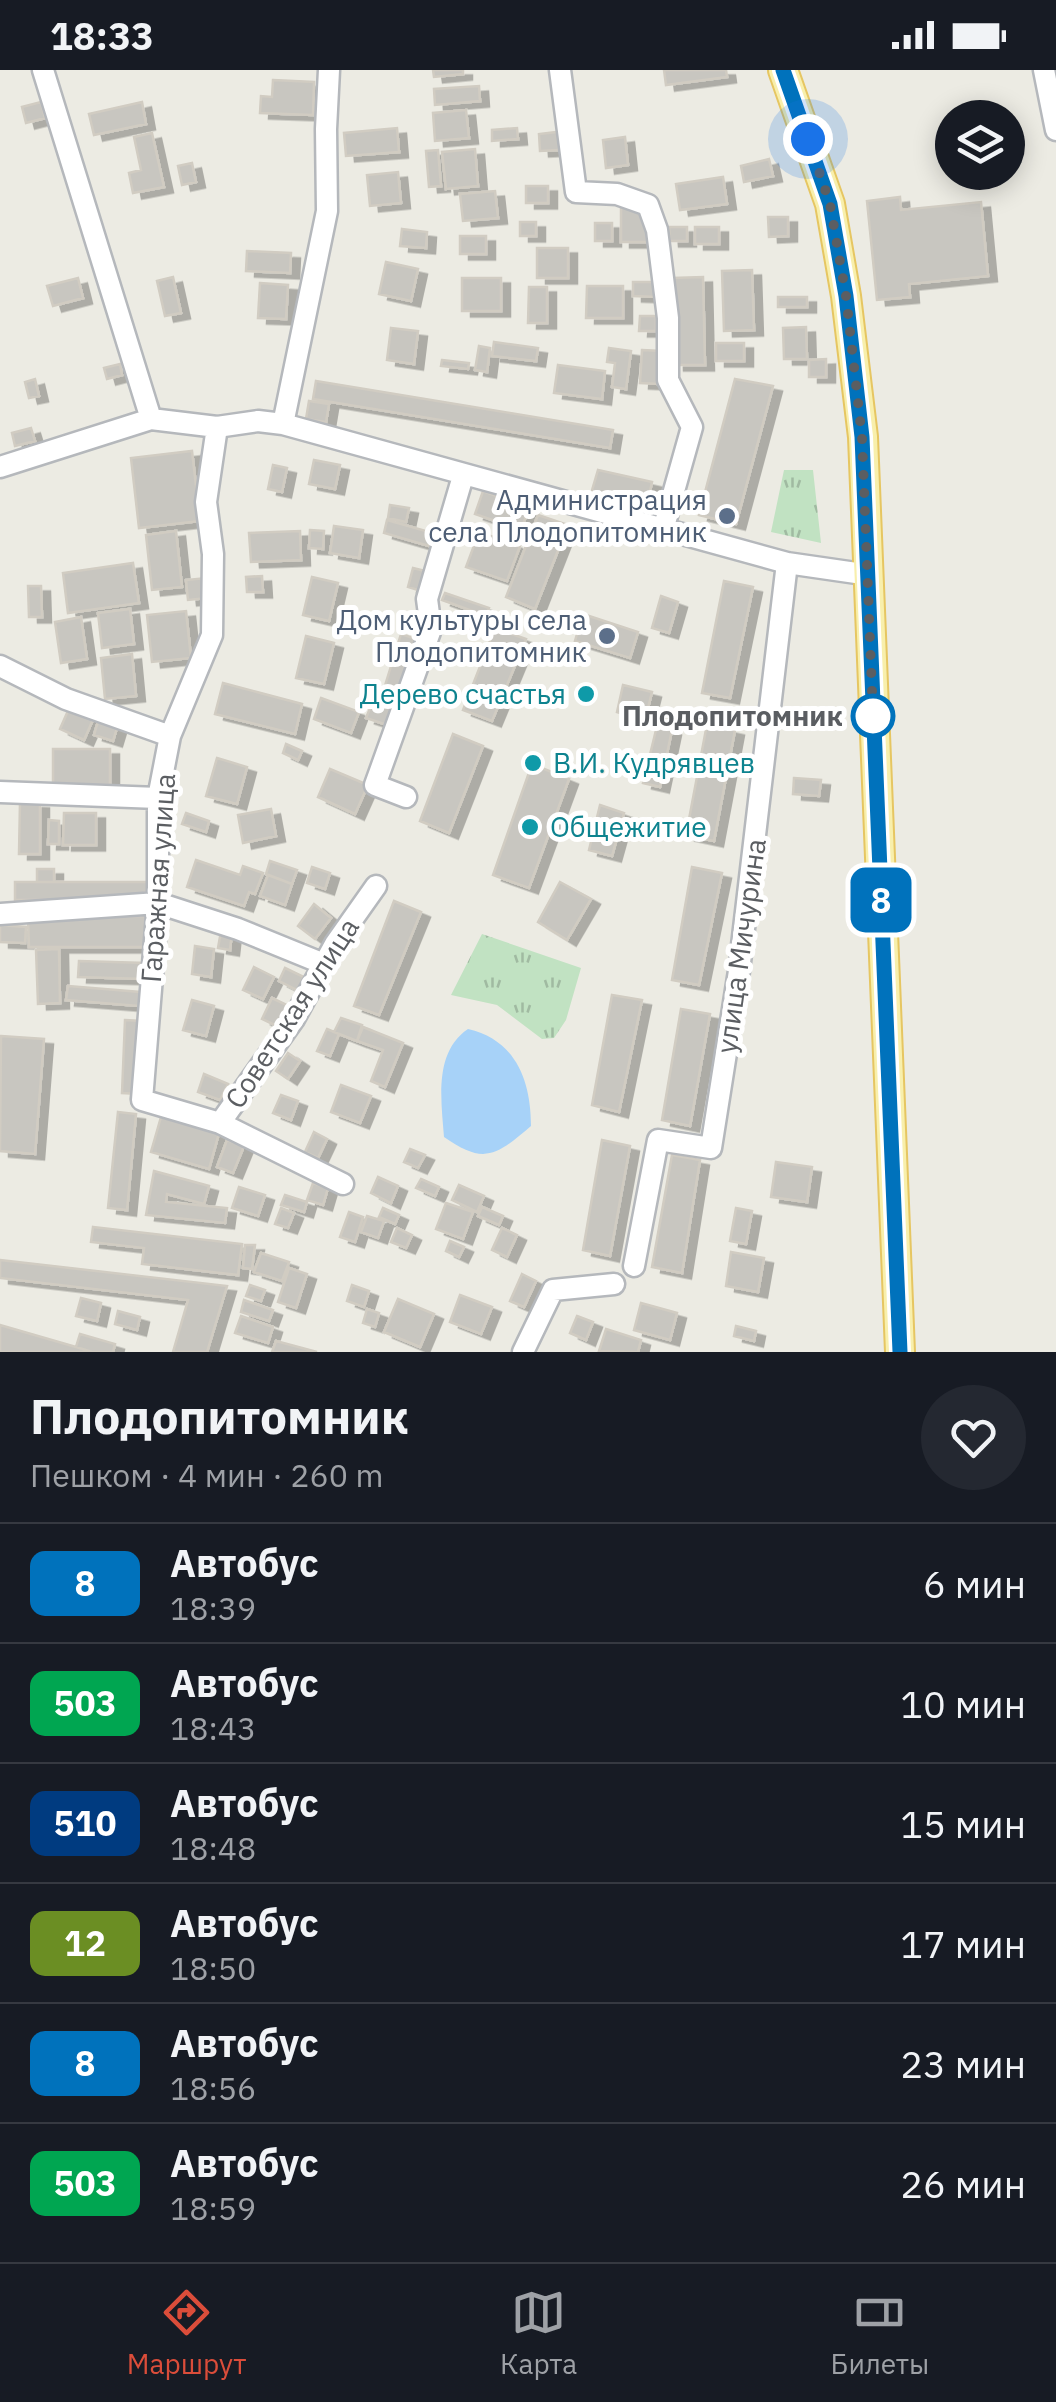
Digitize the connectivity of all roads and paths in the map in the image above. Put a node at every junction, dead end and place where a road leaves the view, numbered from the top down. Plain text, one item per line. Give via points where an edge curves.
1 (43, 70) edge
2 (330, 70) edge
3 (560, 70) edge
4 (783, 70) edge
5 (1044, 70) edge
6 (1056, 130) edge
7 (152, 419) junction
8 (284, 424) junction
9 (217, 427) junction
10 (0, 468) edge
11 (463, 476) junction
12 (662, 530) junction
13 (787, 563) junction
14 (870, 576) junction
15 (0, 666) edge
16 (170, 736) junction
17 (0, 792) edge
18 (406, 797) dead end
19 (158, 798) junction
20 (376, 886) dead end
21 (158, 903) junction
22 (0, 914) edge
23 (324, 964) junction
24 (142, 1100) joint
25 (220, 1123) junction
26 (342, 1184) dead end
27 (634, 1266) dead end
28 (614, 1284) dead end
29 (523, 1352) edge
30 (900, 1352) edge

1 - 7 street
2 - 8 street via 327,211
3 - 12 street via 576,192 617,194 648,205 657,230 668,380 692,427
4 - 14 main road via 830,204 846,296
5 - 6 street
7 - 9 street
7 - 10 street
8 - 9 street
8 - 11 street
9 - 16 street, Гаражная улица via 206,502 214,554 212,636
11 - 12 street
11 - 18 street via 427,599 430,630 375,785
12 - 13 street
13 - 14 street
13 - 27 street, улица Мичурина via 739,971 710,1148 658,1140
14 - 30 main road
15 - 16 street via 66,699
16 - 19 street, Гаражная улица
17 - 19 street
19 - 21 street, Гаражная улица
20 - 23 street, Советская улица
21 - 22 street
21 - 23 street
21 - 24 street, Гаражная улица
23 - 25 street, Советская улица via 294,1019
24 - 25 street, Советская улица
25 - 26 street
28 - 29 street via 553,1290

